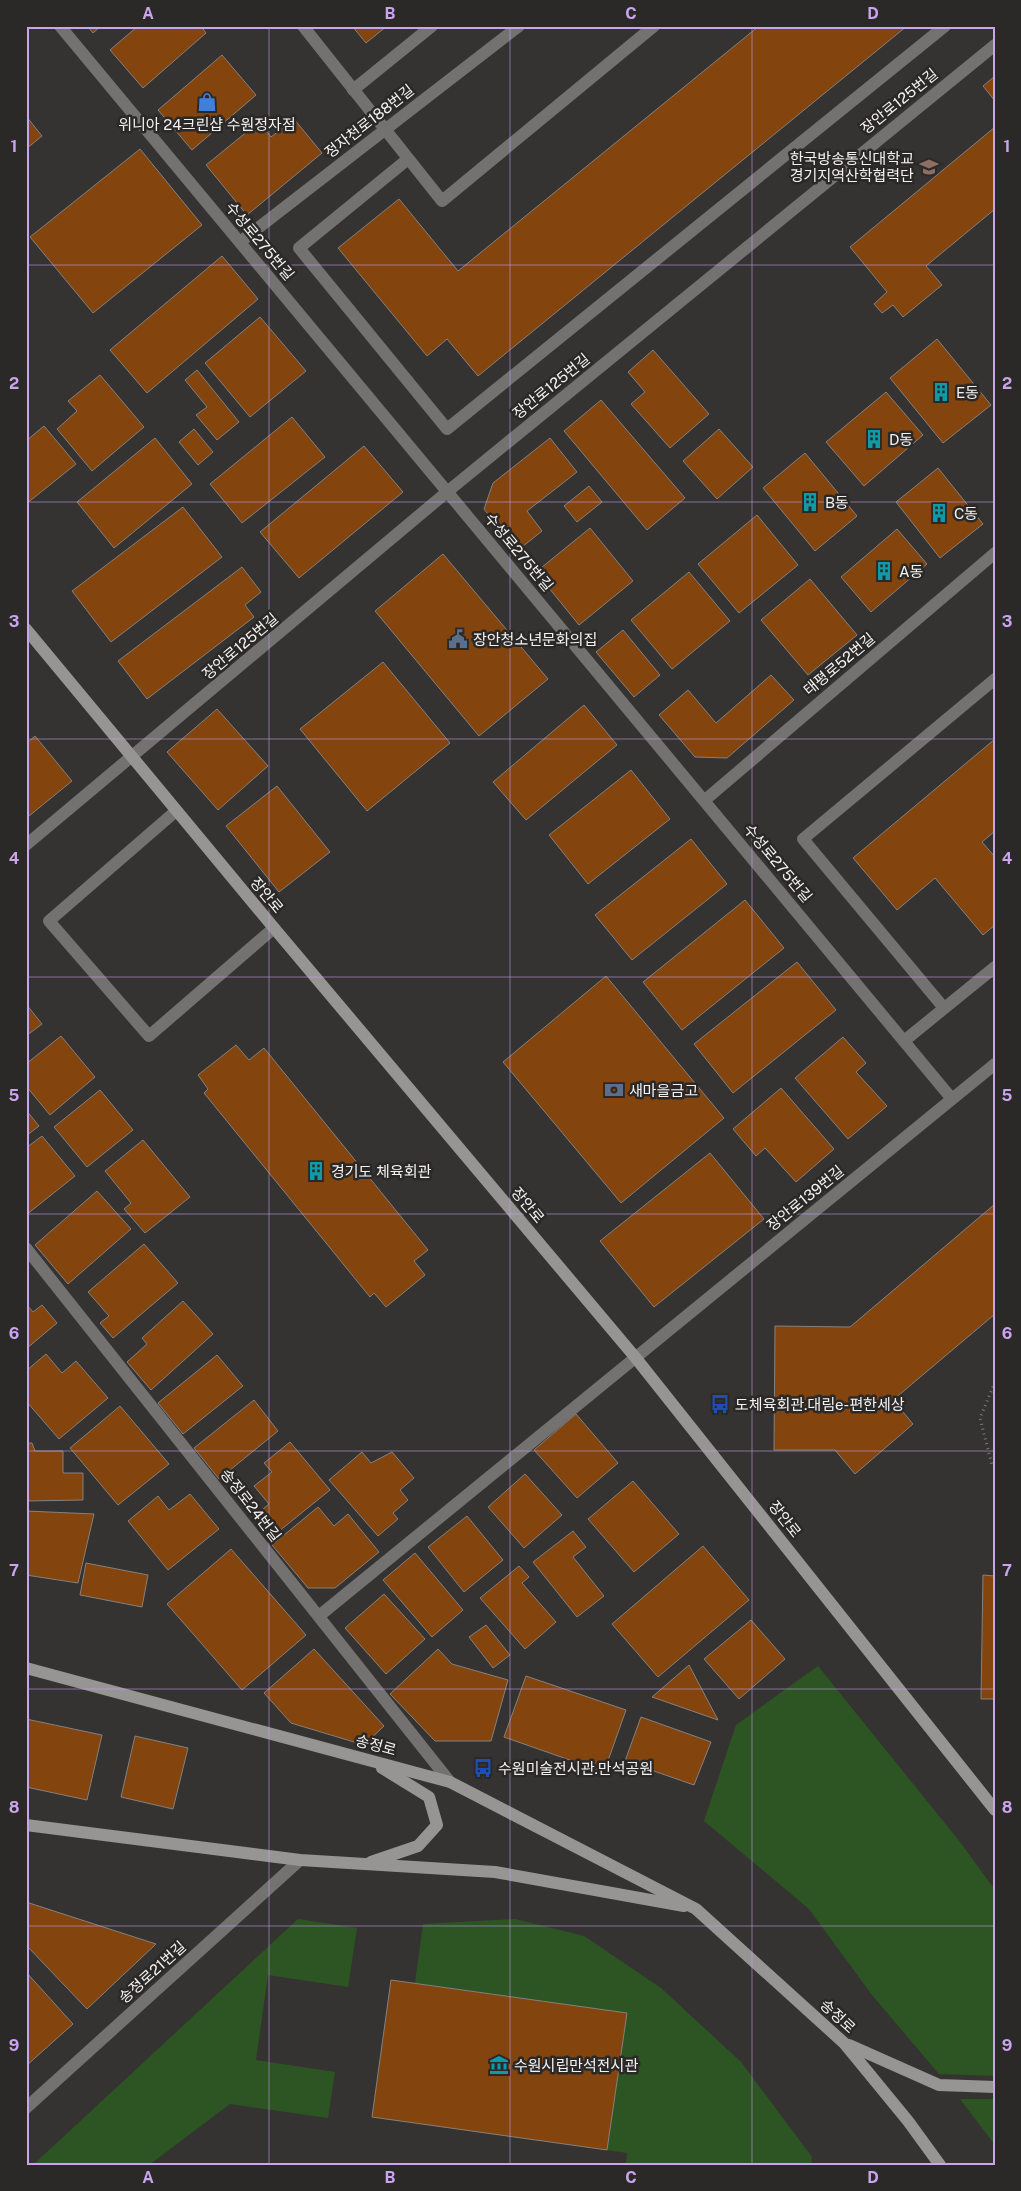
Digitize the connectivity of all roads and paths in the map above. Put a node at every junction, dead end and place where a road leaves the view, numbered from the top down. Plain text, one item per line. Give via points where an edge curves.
1 (60, 26) edge
2 (303, 26) edge
3 (432, 26) edge
4 (519, 26) edge
5 (945, 26) edge
6 (653, 27) edge
7 (995, 44) edge
8 (353, 90) junction
9 (384, 130) junction
10 (408, 159) junction
11 (240, 242) junction
12 (447, 492) junction
13 (995, 553) edge
14 (26, 629) edge
15 (995, 679) edge
16 (132, 758) junction
17 (705, 800) junction
18 (176, 811) junction
19 (26, 845) edge
20 (274, 928) junction
21 (995, 967) edge
22 (944, 1008) junction
23 (904, 1041) junction
24 (995, 1064) edge
25 (952, 1099) junction
26 (26, 1248) edge
27 (635, 1357) junction
28 (995, 1382) edge
29 (995, 1466) edge
30 (318, 1616) junction
31 (26, 1668) edge
32 (370, 1760) junction
33 (450, 1782) junction
34 (995, 1810) edge
35 (26, 1825) edge
36 (300, 1860) junction
37 (366, 1864) junction
38 (696, 1908) junction
39 (844, 2043) junction
40 (995, 2086) edge
41 (26, 2108) edge
42 (940, 2165) edge

1 - 11 street, 수성로275번길
2 - 8 street
3 - 8 street
4 - 9 street, 정자천로188번길
5 - 10 street via 447,429 299,248
6 - 10 street via 442,201
7 - 12 street, 장안로125번길
8 - 9 street
9 - 10 street
9 - 11 street, 정자천로188번길
11 - 12 street, 수성로275번길
12 - 16 street, 장안로125번길
12 - 17 street, 수성로275번길
13 - 17 street, 태평로52번길
14 - 16 main road, 장안로
15 - 22 street via 802,839
16 - 18 main road, 장안로
16 - 19 street, 장안로125번길
17 - 23 street, 수성로275번길
18 - 20 main road, 장안로
18 - 20 street via 49,921 149,1036
20 - 27 main road, 장안로
21 - 22 street
22 - 23 street
23 - 25 street, 수성로275번길
24 - 25 street, 장안로139번길
25 - 27 street, 장안로139번길
26 - 30 street, 송정로24번길
27 - 30 street, 장안로139번길
27 - 34 main road, 장안로
28 - 29 path via 980,1418 992,1465
30 - 33 street, 송정로24번길
31 - 32 main road, 송정로
32 - 33 main road, 송정로
32 - 37 main road via 430,1797 437,1826 418,1846
33 - 38 main road, 송정로
35 - 36 main road
36 - 37 main road
36 - 41 street, 송정로21번길
37 - 38 main road via 495,1872
38 - 39 main road, 송정로
39 - 40 main road via 939,2086
39 - 42 main road, 송정로

